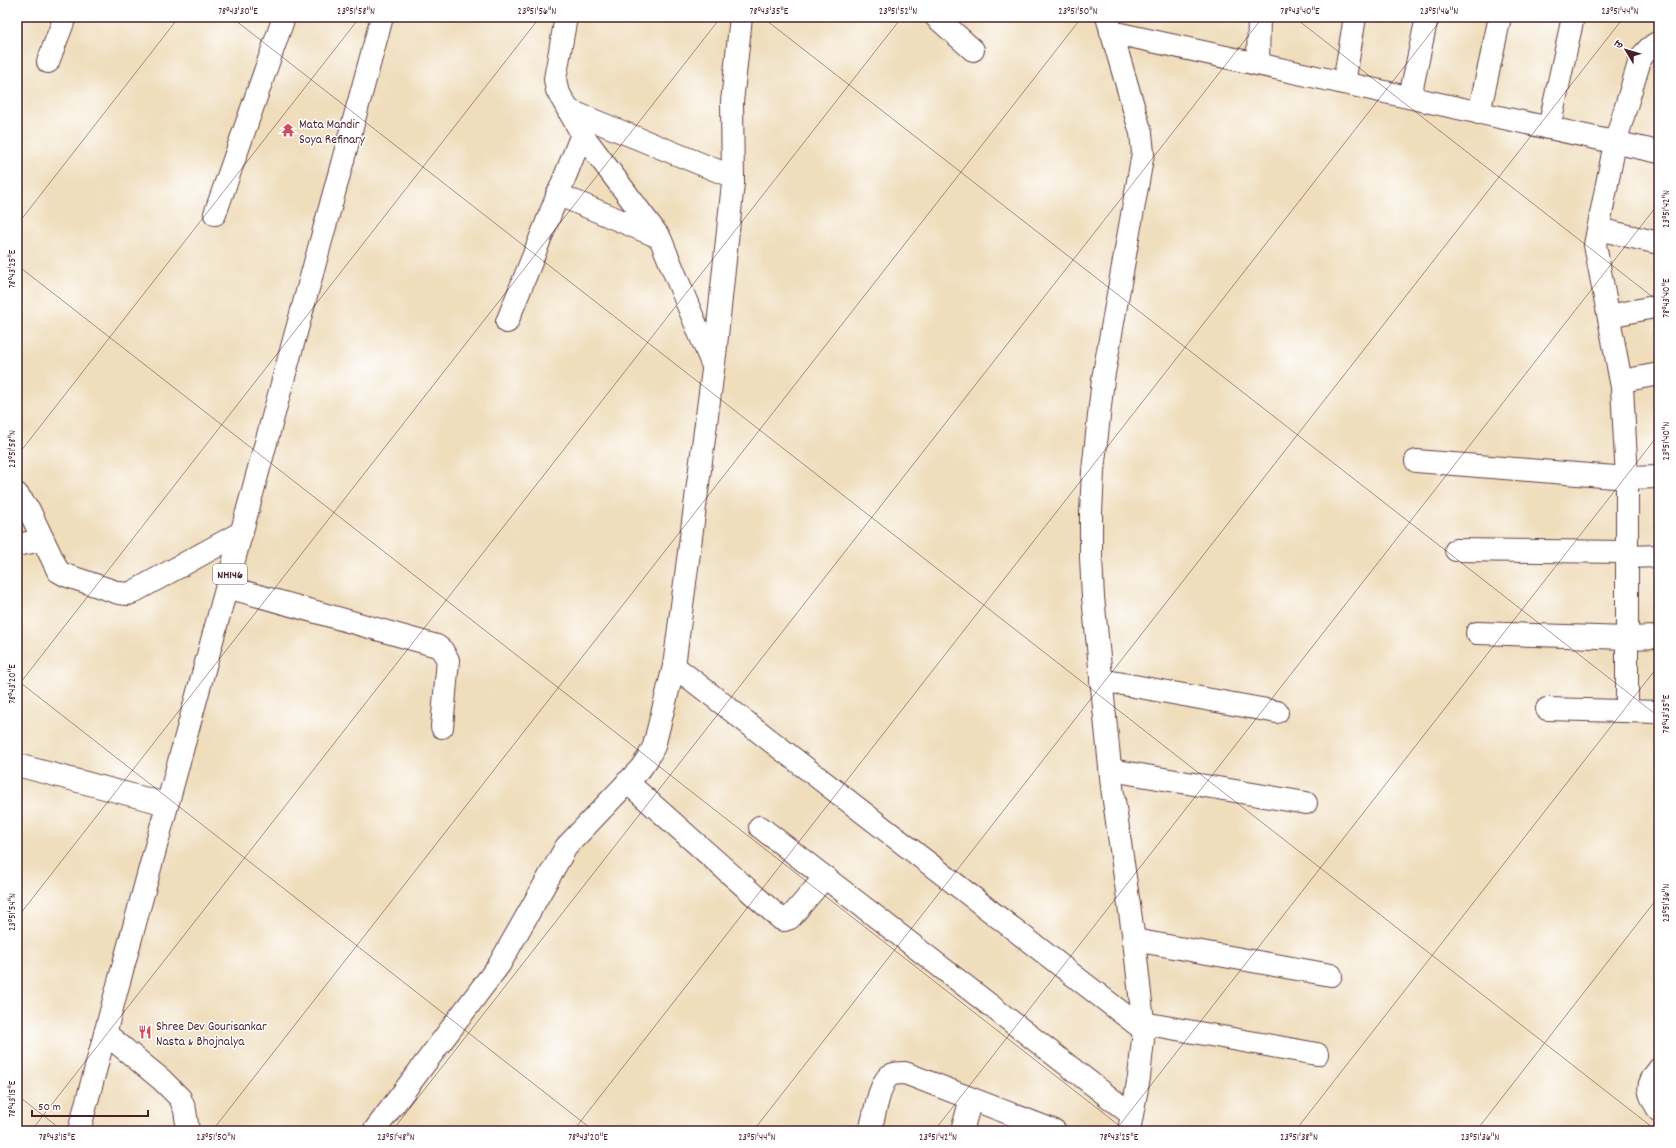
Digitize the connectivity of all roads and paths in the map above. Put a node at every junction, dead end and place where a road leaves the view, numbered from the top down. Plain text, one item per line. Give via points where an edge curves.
1 (65, 17) edge
2 (284, 17) edge
3 (382, 17) edge
4 (566, 17) edge
5 (741, 17) edge
6 (936, 17) edge
7 (1259, 17) edge
8 (1355, 17) edge
9 (1427, 17) edge
10 (1500, 17) edge
11 (1573, 17) edge
12 (1109, 24) edge
13 (1659, 42) edge
14 (973, 50) dead end
15 (48, 62) dead end
16 (1258, 64) junction
17 (1344, 83) junction
18 (1410, 97) junction
19 (568, 110) junction
20 (1478, 113) junction
21 (1549, 128) junction
22 (582, 134) junction
23 (1615, 143) junction
24 (1659, 152) edge
25 (733, 177) junction
26 (557, 194) junction
27 (215, 214) dead end
28 (1598, 229) junction
29 (660, 238) junction
30 (1659, 243) edge
31 (1659, 306) edge
32 (1609, 316) junction
33 (507, 322) dead end
34 (713, 367) junction
35 (1659, 374) edge
36 (1622, 382) junction
37 (1416, 462) dead end
38 (1659, 477) edge
39 (1627, 478) junction
40 (17, 494) edge
41 (242, 532) junction
42 (42, 540) junction
43 (17, 545) edge
44 (1456, 550) dead end
45 (1627, 555) junction
46 (1659, 556) edge
47 (227, 587) junction
48 (1477, 633) dead end
49 (1659, 637) edge
50 (1627, 638) junction
51 (674, 666) junction
52 (1101, 680) junction
53 (1547, 709) dead end
54 (1627, 711) junction
55 (1277, 712) dead end
56 (1659, 712) edge
57 (442, 728) dead end
58 (17, 765) edge
59 (1111, 770) junction
60 (627, 782) junction
61 (1306, 803) dead end
62 (166, 804) junction
63 (760, 826) dead end
64 (825, 877) junction
65 (1134, 940) junction
66 (1331, 975) dead end
67 (1143, 1026) junction
68 (105, 1033) junction
69 (1317, 1054) dead end
70 (1659, 1069) edge
71 (971, 1099) junction
72 (1659, 1110) edge
73 (1130, 1123) edge
74 (79, 1131) edge
75 (188, 1131) edge
76 (374, 1131) edge
77 (870, 1131) edge
78 (962, 1131) edge
79 (1055, 1131) edge

1 - 15 main road
2 - 27 main road
3 - 41 main road, NH146
4 - 19 main road via 555,84
5 - 25 main road via 732,108
6 - 14 main road
7 - 16 main road
8 - 17 main road
9 - 18 main road
10 - 20 main road
11 - 21 main road
12 - 16 main road
12 - 52 main road via 1141,133 1143,153 1103,379 1093,471 1091,558
13 - 23 main road via 1644,52 1640,60
16 - 17 main road
17 - 18 main road
18 - 20 main road
19 - 22 main road
19 - 25 main road
20 - 21 main road
21 - 23 main road
22 - 26 main road
22 - 29 main road
23 - 24 main road
23 - 28 main road
25 - 34 main road
26 - 29 main road
26 - 33 main road
28 - 30 main road
28 - 32 main road via 1596,252
29 - 34 main road
31 - 32 main road
32 - 36 main road
34 - 51 main road
35 - 36 main road
36 - 39 main road
37 - 39 main road
38 - 39 main road
39 - 45 main road
40 - 42 main road via 29,510
41 - 42 main road via 133,592 124,594 61,573 56,569
41 - 47 main road, NH146
42 - 43 main road
44 - 45 main road
45 - 46 main road
45 - 50 main road
47 - 57 main road via 437,646 448,660
47 - 62 main road, NH146
48 - 50 main road
49 - 50 main road
50 - 54 main road
51 - 60 main road via 654,746 645,762
51 - 67 main road
52 - 55 main road
52 - 59 main road
53 - 54 main road
54 - 56 main road
58 - 62 main road
59 - 61 main road
59 - 65 main road
60 - 64 main road via 781,919 790,918
60 - 76 main road via 563,852 499,965
62 - 68 main road, NH146
63 - 64 main road
64 - 73 main road
65 - 66 main road
65 - 67 main road
67 - 69 main road
67 - 73 main road via 1140,1071
68 - 74 main road, NH146
68 - 75 main road via 180,1098 185,1110
70 - 72 main road via 1650,1080 1649,1089
71 - 77 main road via 905,1073 894,1074 889,1076 882,1086
71 - 78 main road
71 - 79 main road

